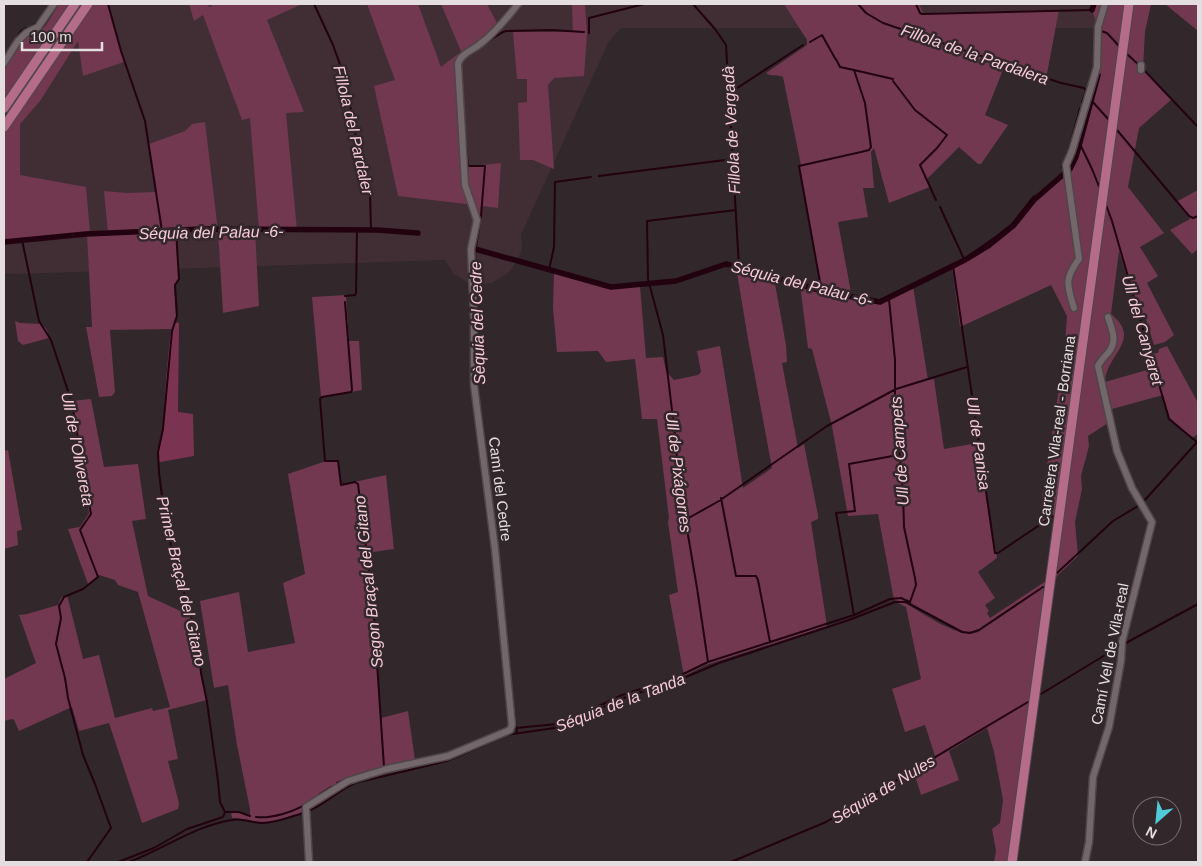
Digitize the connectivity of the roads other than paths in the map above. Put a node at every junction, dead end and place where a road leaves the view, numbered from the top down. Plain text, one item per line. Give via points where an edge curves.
1 (54, 4) edge
2 (75, 4) edge
3 (88, 4) edge
4 (518, 4) edge
5 (1105, 4) edge
6 (1129, 4) edge
7 (4, 63) edge
8 (4, 108) edge
9 (4, 127) edge
10 (1074, 308) dead end
11 (1108, 317) dead end
12 (309, 862) edge
13 (1012, 862) edge
14 (1085, 862) edge

1 - 7 street via 44,21 18,41
2 - 8 main road
3 - 9 main road
4 - 12 street, Camí del Cedre via 498,28 461,57 458,64 465,185 477,220 472,249 474,385 496,549 512,728 448,756 348,781 306,807
5 - 10 street via 1098,27 1097,67 1066,165 1080,259 1068,276 1068,290
6 - 13 main road, Carretera Vila-real - Borriana
11 - 14 street, Camí Vell de Vila-real via 1115,340 1098,366 1100,376 1117,451 1132,488 1152,522 1122,645 1109,727 1093,777

